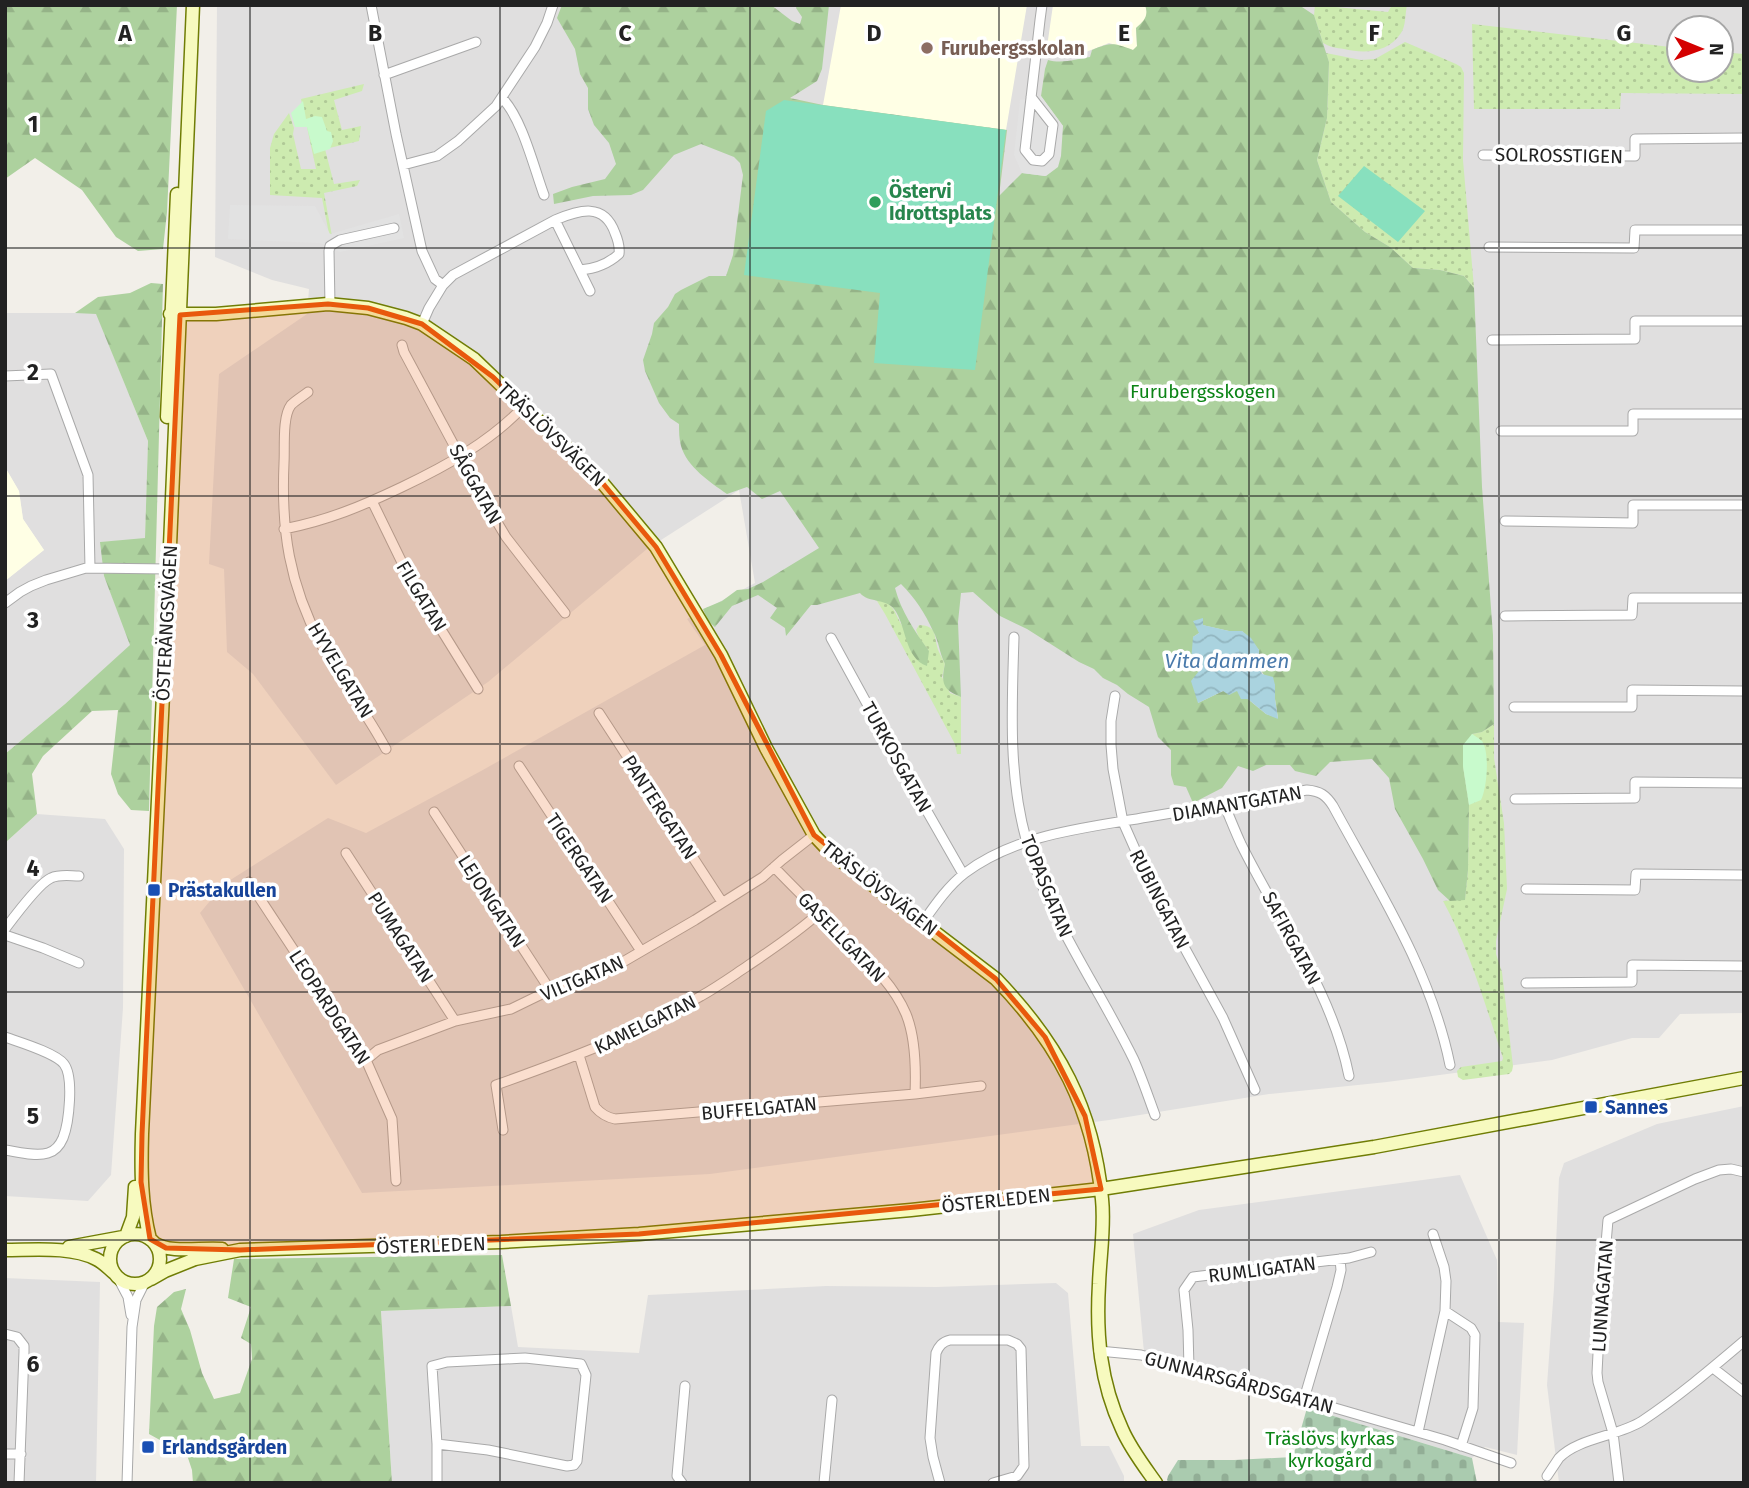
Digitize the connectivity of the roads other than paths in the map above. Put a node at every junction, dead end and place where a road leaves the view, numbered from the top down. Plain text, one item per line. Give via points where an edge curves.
1 (186, 5) edge
2 (193, 5) edge
3 (371, 5) edge
4 (554, 5) edge
5 (1042, 5) edge
6 (476, 42) dead end
7 (384, 75) junction
8 (1031, 97) junction
9 (502, 98) junction
10 (1744, 138) edge
11 (1483, 155) dead end
12 (403, 165) junction
13 (544, 195) dead end
14 (555, 220) junction
15 (394, 228) dead end
16 (1744, 230) edge
17 (1489, 247) dead end
18 (580, 270) junction
19 (443, 285) junction
20 (590, 291) dead end
21 (330, 304) junction
22 (175, 314) junction
23 (1744, 321) edge
24 (422, 324) junction
25 (1492, 340) dead end
26 (402, 345) dead end
27 (5, 376) edge
28 (308, 391) dead end
29 (524, 406) junction
30 (1744, 414) edge
31 (1501, 431) dead end
32 (460, 456) junction
33 (372, 501) junction
34 (1744, 505) edge
35 (1505, 521) dead end
36 (284, 528) junction
37 (90, 568) junction
38 (166, 569) junction
39 (1744, 598) edge
40 (5, 603) edge
41 (565, 613) dead end
42 (1505, 616) dead end
43 (1014, 637) dead end
44 (831, 638) dead end
45 (478, 689) dead end
46 (1744, 691) edge
47 (1115, 696) dead end
48 (1514, 707) dead end
49 (599, 713) dead end
50 (386, 749) dead end
51 (519, 766) dead end
52 (1744, 783) edge
53 (1515, 799) dead end
54 (1224, 804) junction
55 (434, 811) dead end
56 (1123, 822) junction
57 (814, 835) junction
58 (1027, 842) junction
59 (346, 853) dead end
60 (774, 867) junction
61 (963, 874) junction
62 (1744, 875) edge
63 (79, 876) dead end
64 (248, 882) dead end
65 (1526, 889) dead end
66 (722, 902) junction
67 (819, 912) junction
68 (923, 922) junction
69 (5, 929) edge
70 (5, 935) edge
71 (641, 951) junction
72 (79, 963) dead end
73 (1744, 966) edge
74 (1526, 983) dead end
75 (550, 990) junction
76 (455, 1021) junction
77 (6, 1040) edge
78 (579, 1055) junction
79 (366, 1060) junction
80 (1450, 1065) dead end
81 (1349, 1076) dead end
82 (1744, 1078) edge
83 (981, 1086) dead end
84 (1255, 1090) dead end
85 (915, 1094) junction
86 (1155, 1115) dead end
87 (503, 1130) dead end
88 (5, 1150) edge
89 (1744, 1172) edge
90 (396, 1181) dead end
91 (1101, 1189) junction
92 (1433, 1234) dead end
93 (125, 1237) junction
94 (152, 1241) junction
95 (5, 1250) edge
96 (48, 1250) junction
97 (240, 1250) junction
98 (1371, 1252) dead end
99 (1340, 1259) junction
100 (117, 1276) junction
101 (148, 1281) junction
102 (1445, 1311) junction
103 (132, 1327) junction
104 (5, 1334) edge
105 (1744, 1341) edge
106 (1099, 1351) junction
107 (1189, 1368) junction
108 (1713, 1368) junction
109 (685, 1386) dead end
110 (1744, 1392) edge
111 (1304, 1399) junction
112 (832, 1400) dead end
113 (1418, 1432) junction
114 (1614, 1433) junction
115 (437, 1444) junction
116 (1461, 1446) junction
117 (5, 1454) edge
118 (21, 1454) junction
119 (1511, 1463) dead end
120 (1547, 1476) dead end
121 (19, 1483) edge
122 (127, 1483) edge
123 (437, 1483) edge
124 (682, 1483) edge
125 (824, 1483) edge
126 (940, 1483) edge
127 (993, 1483) edge
128 (1156, 1483) edge
129 (1619, 1483) edge

1 - 22 street, ÖSTERÄNGSVÄGEN
2 - 22 street, ÖSTERÄNGSVÄGEN
3 - 7 street
4 - 9 street via 535,47
5 - 8 street
6 - 7 street
7 - 12 street
8 - 8 street via 1025,150 1033,160 1042,161 1049,154 1053,125
9 - 12 street via 437,156
9 - 13 street via 519,125
10 - 11 street, SOLROSSTIGEN via 1635,139 1635,156
12 - 19 street via 422,251 435,279
14 - 18 street
14 - 18 street via 574,212 597,212 612,225 619,254 592,269
14 - 19 street via 453,275
15 - 21 street via 330,246
16 - 17 street via 1634,230 1634,248
18 - 20 street
19 - 24 street
21 - 22 street, TRÄSLÖVSVÄGEN
21 - 24 street, TRÄSLÖVSVÄGEN via 368,308
22 - 38 street, ÖSTERÄNGSVÄGEN
23 - 25 street via 1635,321 1635,338
24 - 29 street, TRÄSLÖVSVÄGEN via 474,359
26 - 32 street, SÅGGATAN
27 - 37 street via 51,374 88,475
28 - 36 street, HYVELGATAN via 287,414
29 - 32 street via 506,425
29 - 57 street, TRÄSLÖVSVÄGEN via 600,480 656,547 721,655
30 - 31 street via 1633,414 1633,431
32 - 33 street
32 - 41 street, SÅGGATAN via 506,537
33 - 36 street
33 - 45 street, FILGATAN via 411,581
34 - 35 street via 1633,505 1633,523
36 - 50 street, HYVELGATAN via 298,593 321,643
37 - 38 street
37 - 40 street via 39,583
38 - 93 street, ÖSTERÄNGSVÄGEN via 136,1182 133,1217
38 - 94 street, ÖSTERÄNGSVÄGEN via 141,1146 144,1217
39 - 42 street via 1633,598 1632,615
43 - 58 street, TOPASGATAN via 1012,723
44 - 61 street, TURKOSGATAN
46 - 48 street via 1633,690 1632,707
47 - 56 street, RUBINGATAN via 1111,745
49 - 66 street, PANTERGATAN
51 - 71 street, TIGERGATAN
52 - 53 street via 1635,782 1635,798
54 - 56 street, DIAMANTGATAN
54 - 80 street, DIAMANTGATAN via 1307,790 1328,797 1408,942
54 - 81 street, SAFIRGATAN via 1333,1019
55 - 75 street, LEJONGATAN
56 - 58 street, DIAMANTGATAN
56 - 84 street, RUBINGATAN
57 - 60 street, VILTGATAN
57 - 68 street, TRÄSLÖVSVÄGEN
58 - 61 street, DIAMANTGATAN
58 - 86 street, TOPASGATAN via 1053,911 1132,1057
59 - 76 street, PUMAGATAN
60 - 66 street, VILTGATAN
60 - 67 street, GASELLGATAN
61 - 68 street, DIAMANTGATAN
62 - 65 street via 1636,874 1635,890
63 - 69 street via 49,878
64 - 79 street, LEOPARDGATAN
66 - 71 street, VILTGATAN
67 - 78 street, KAMELGATAN via 702,996
67 - 85 street, GASELLGATAN via 879,973 905,1012
68 - 91 street, TRÄSLÖVSVÄGEN via 996,978 1056,1053 1085,1116
70 - 72 street
71 - 75 street, VILTGATAN via 573,986
73 - 74 street via 1632,965 1632,982
75 - 76 street, VILTGATAN via 512,1009
76 - 79 street, VILTGATAN via 378,1050
77 - 88 street via 61,1060 69,1074 69,1091 65,1131 55,1150 37,1154
78 - 85 street, BUFFELGATAN via 595,1107 615,1119
78 - 87 street, KAMELGATAN via 496,1085
79 - 90 street, LEOPARDGATAN via 392,1119
82 - 91 street, ÖSTERLEDEN via 1374,1147
83 - 85 street, BUFFELGATAN
89 - 114 street, LUNNAGATAN via 1719,1170 1608,1220 1597,1373
91 - 97 street, ÖSTERLEDEN via 639,1234
91 - 106 street, TRÄSLÖVSVÄGEN
92 - 102 street via 1444,1268
93 - 94 street, ÖSTERLEDEN via 137,1234
93 - 96 street, ÖSTERLEDEN
93 - 100 street via 110,1256
94 - 97 street, ÖSTERLEDEN via 172,1249
94 - 101 street via 160,1264
95 - 96 street, ÖSTERLEDEN
96 - 100 street, ÖSTERLEDEN via 90,1256
97 - 101 street, ÖSTERLEDEN via 195,1259
98 - 99 street, RUMLIGATAN
99 - 107 street, RUMLIGATAN via 1193,1277 1184,1290
99 - 111 street, RUMLIGATAN via 1339,1279
100 - 101 street, ÖSTERLEDEN via 129,1284
100 - 103 street via 128,1297
101 - 103 street via 136,1300
102 - 113 street
102 - 116 street via 1475,1335 1473,1408
103 - 122 street
104 - 118 street via 17,1337 24,1346
105 - 108 street
106 - 107 street, GUNNARSGÅRDSGATAN via 1141,1354
106 - 128 street, TRÄSLÖVSVÄGEN via 1108,1396 1122,1430
107 - 111 street, GUNNARSGÅRDSGATAN
108 - 110 street
108 - 114 street via 1671,1402
109 - 124 street via 677,1476
111 - 113 street, GUNNARSGÅRDSGATAN
112 - 125 street
113 - 116 street, GUNNARSGÅRDSGATAN
114 - 120 street via 1572,1449
114 - 129 street
115 - 115 street via 432,1366 526,1359 581,1364 586,1375 574,1465
115 - 123 street
116 - 119 street, GUNNARSGÅRDSGATAN
117 - 118 street
118 - 121 street
126 - 127 street via 930,1438 938,1348 950,1340 1008,1340 1021,1349 1024,1466 1017,1476

